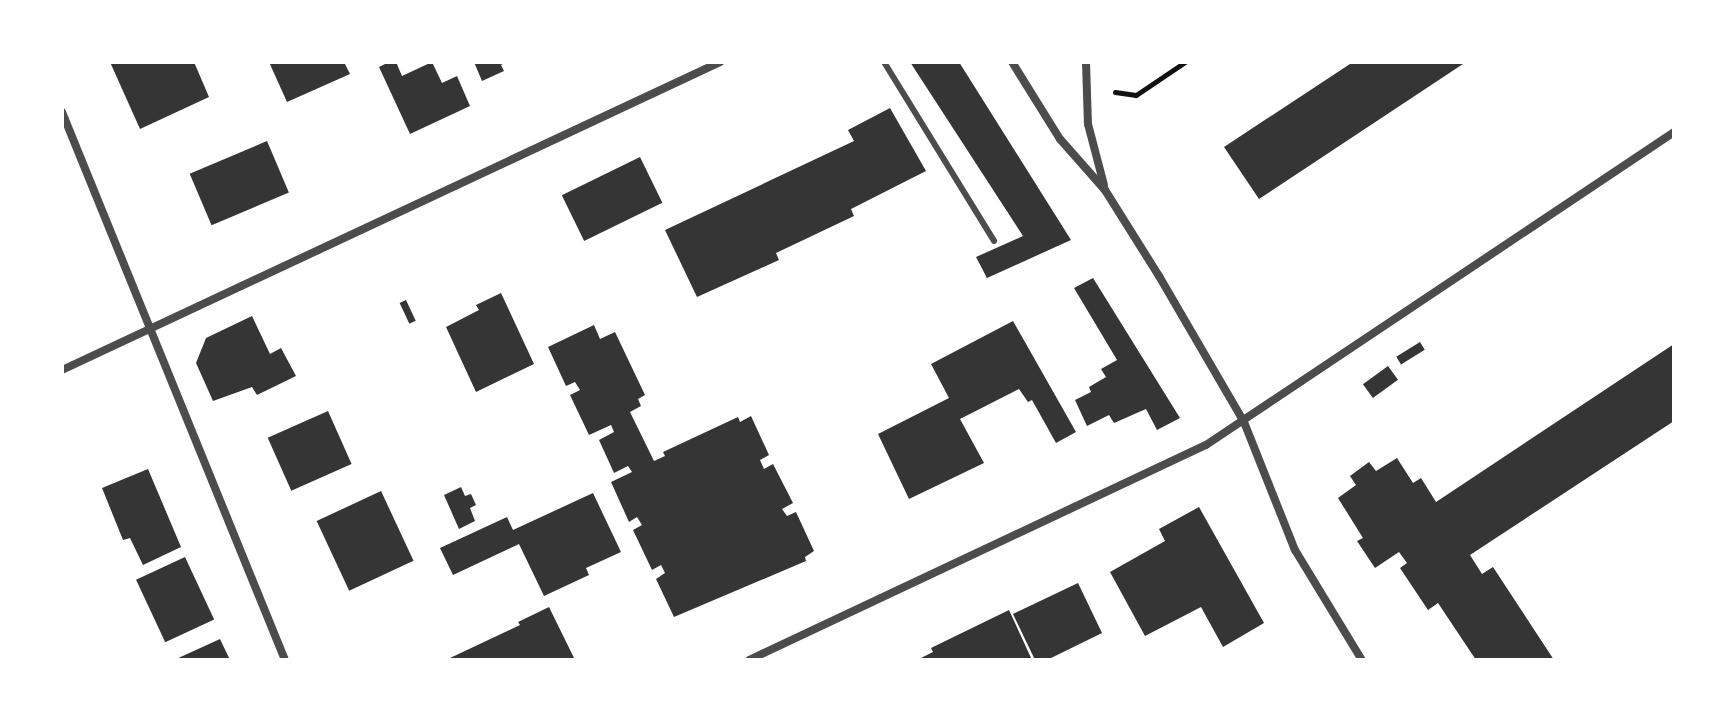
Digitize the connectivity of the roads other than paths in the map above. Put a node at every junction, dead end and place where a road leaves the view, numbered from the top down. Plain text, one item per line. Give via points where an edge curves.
1 (720, 62) edge
2 (884, 62) edge
3 (1012, 62) edge
4 (1086, 62) edge
5 (62, 112) edge
6 (1674, 132) edge
7 (1105, 190) junction
8 (994, 241) dead end
9 (150, 329) junction
10 (62, 370) edge
11 (1244, 422) junction
12 (285, 660) edge
13 (749, 660) edge
14 (1362, 660) edge

1 - 9 street
2 - 8 lane
3 - 7 street via 1060,139
4 - 7 street via 1088,124
5 - 9 street
6 - 11 street
7 - 11 street
9 - 10 street
9 - 12 street
11 - 13 street via 1206,445
11 - 14 street via 1295,550

